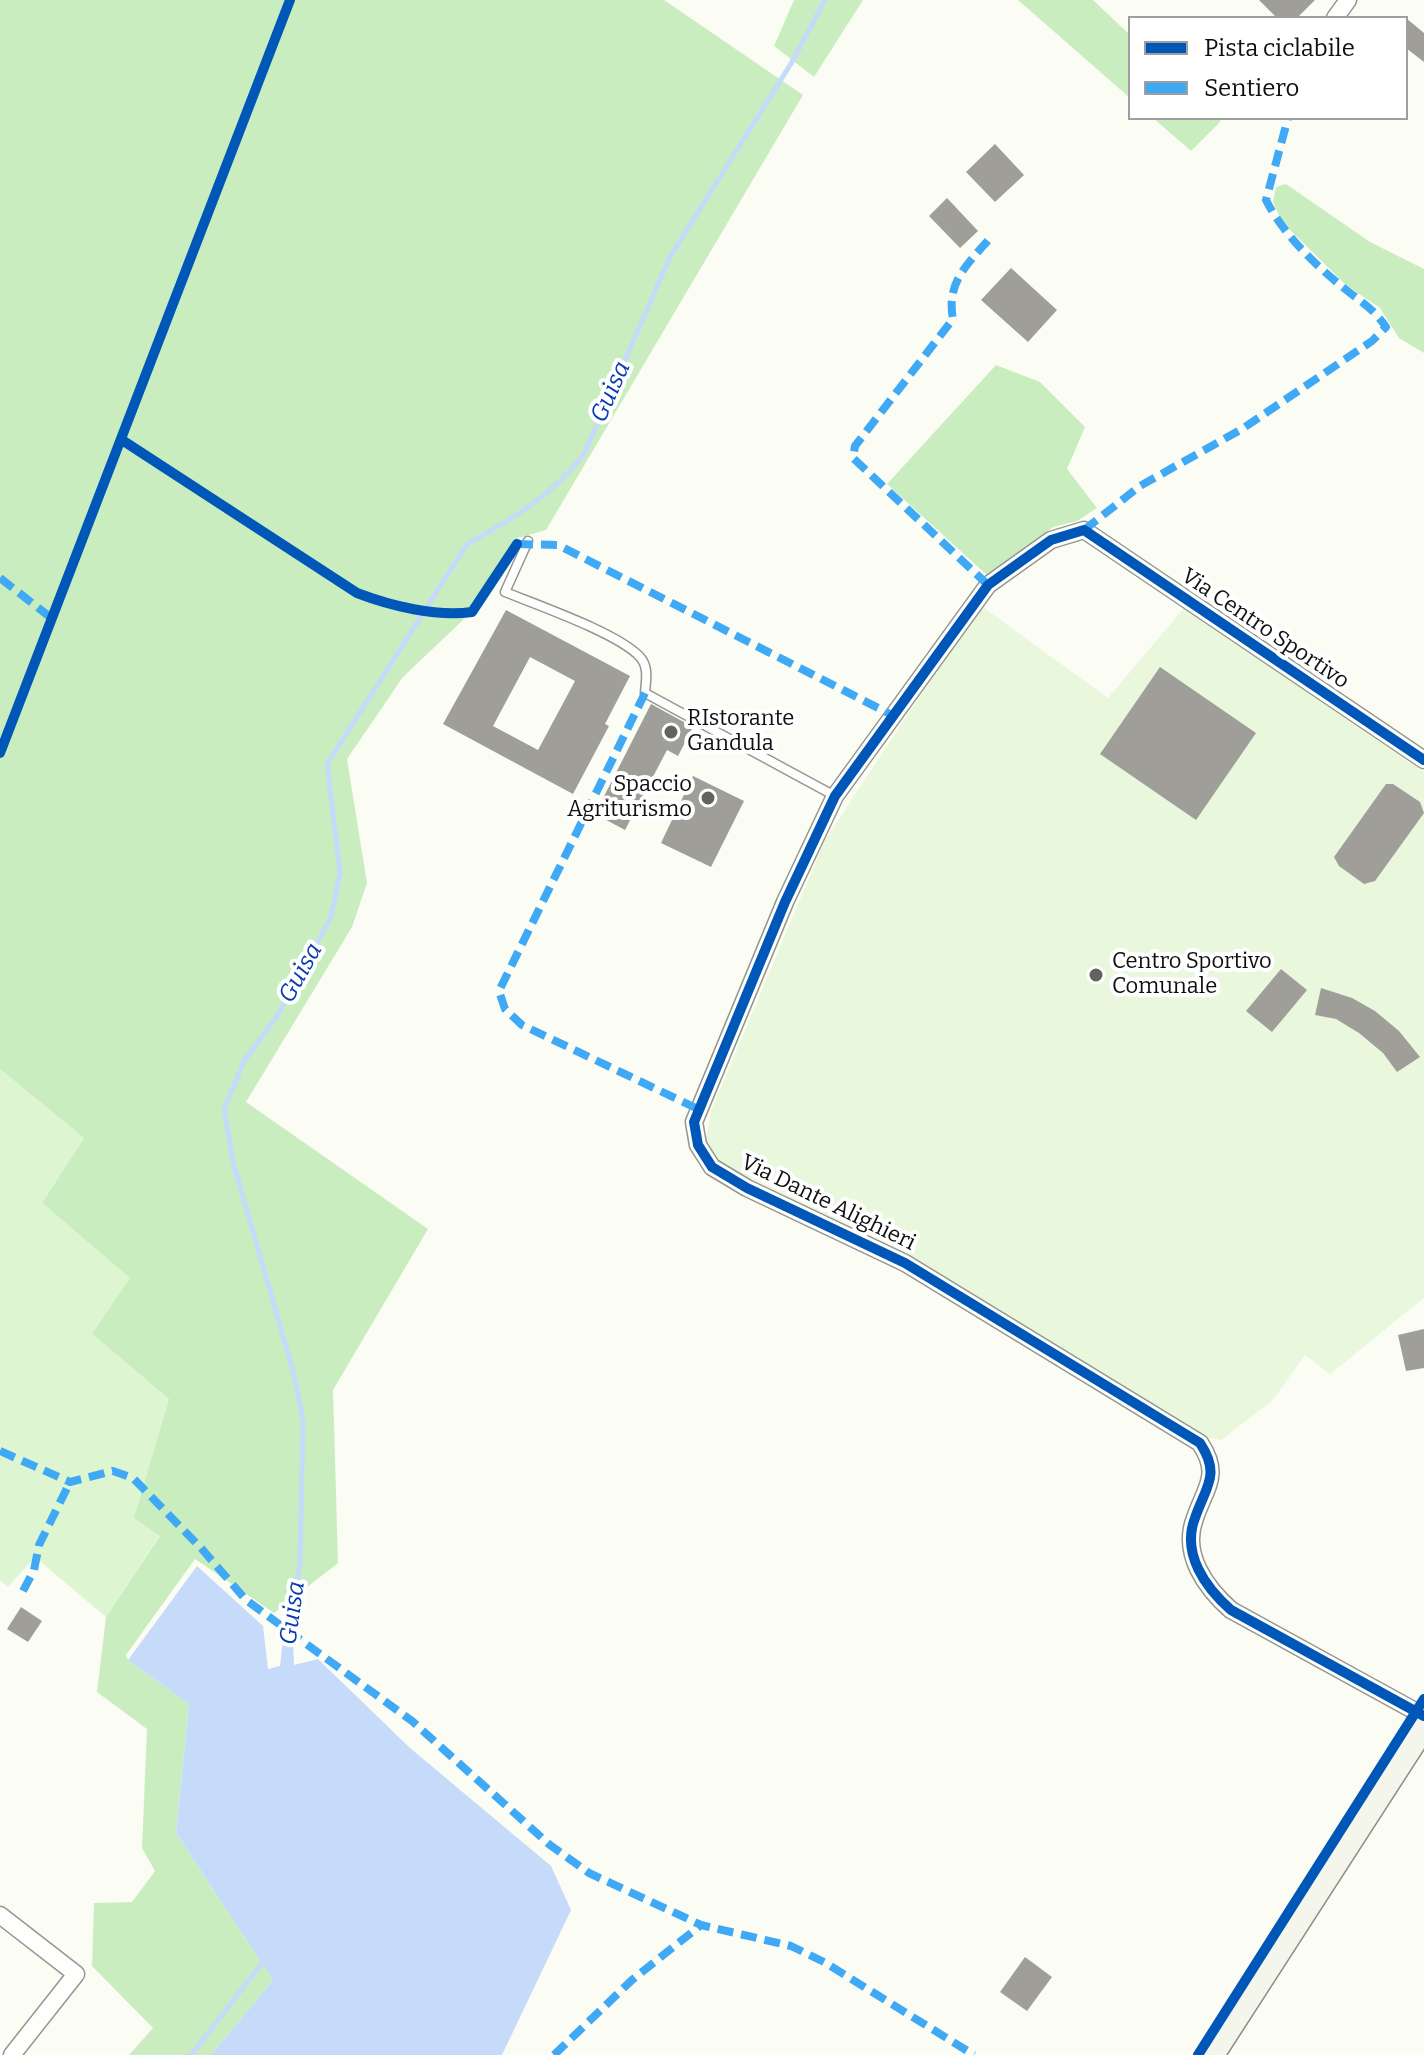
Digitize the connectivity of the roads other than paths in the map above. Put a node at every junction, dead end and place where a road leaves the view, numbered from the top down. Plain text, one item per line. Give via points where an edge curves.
1 (1084, 530) joint
2 (528, 541) dead end
3 (1424, 760) edge
4 (835, 796) junction
5 (1424, 1716) edge
6 (1424, 1728) edge
7 (0, 1915) edge
8 (12, 2055) edge
9 (1213, 2055) edge

1 - 3 street, Via Centro Sportivo
1 - 4 street, Via Dante Alighieri via 1051,540 988,585
2 - 4 lane via 505,592 619,643 640,657 647,669 645,693
4 - 5 street, Via Dante Alighieri via 698,1109 698,1145 712,1167 905,1263 1200,1443 1212,1461 1209,1489 1193,1520 1192,1550 1206,1588 1231,1610
6 - 9 street
7 - 8 street via 76,1974

